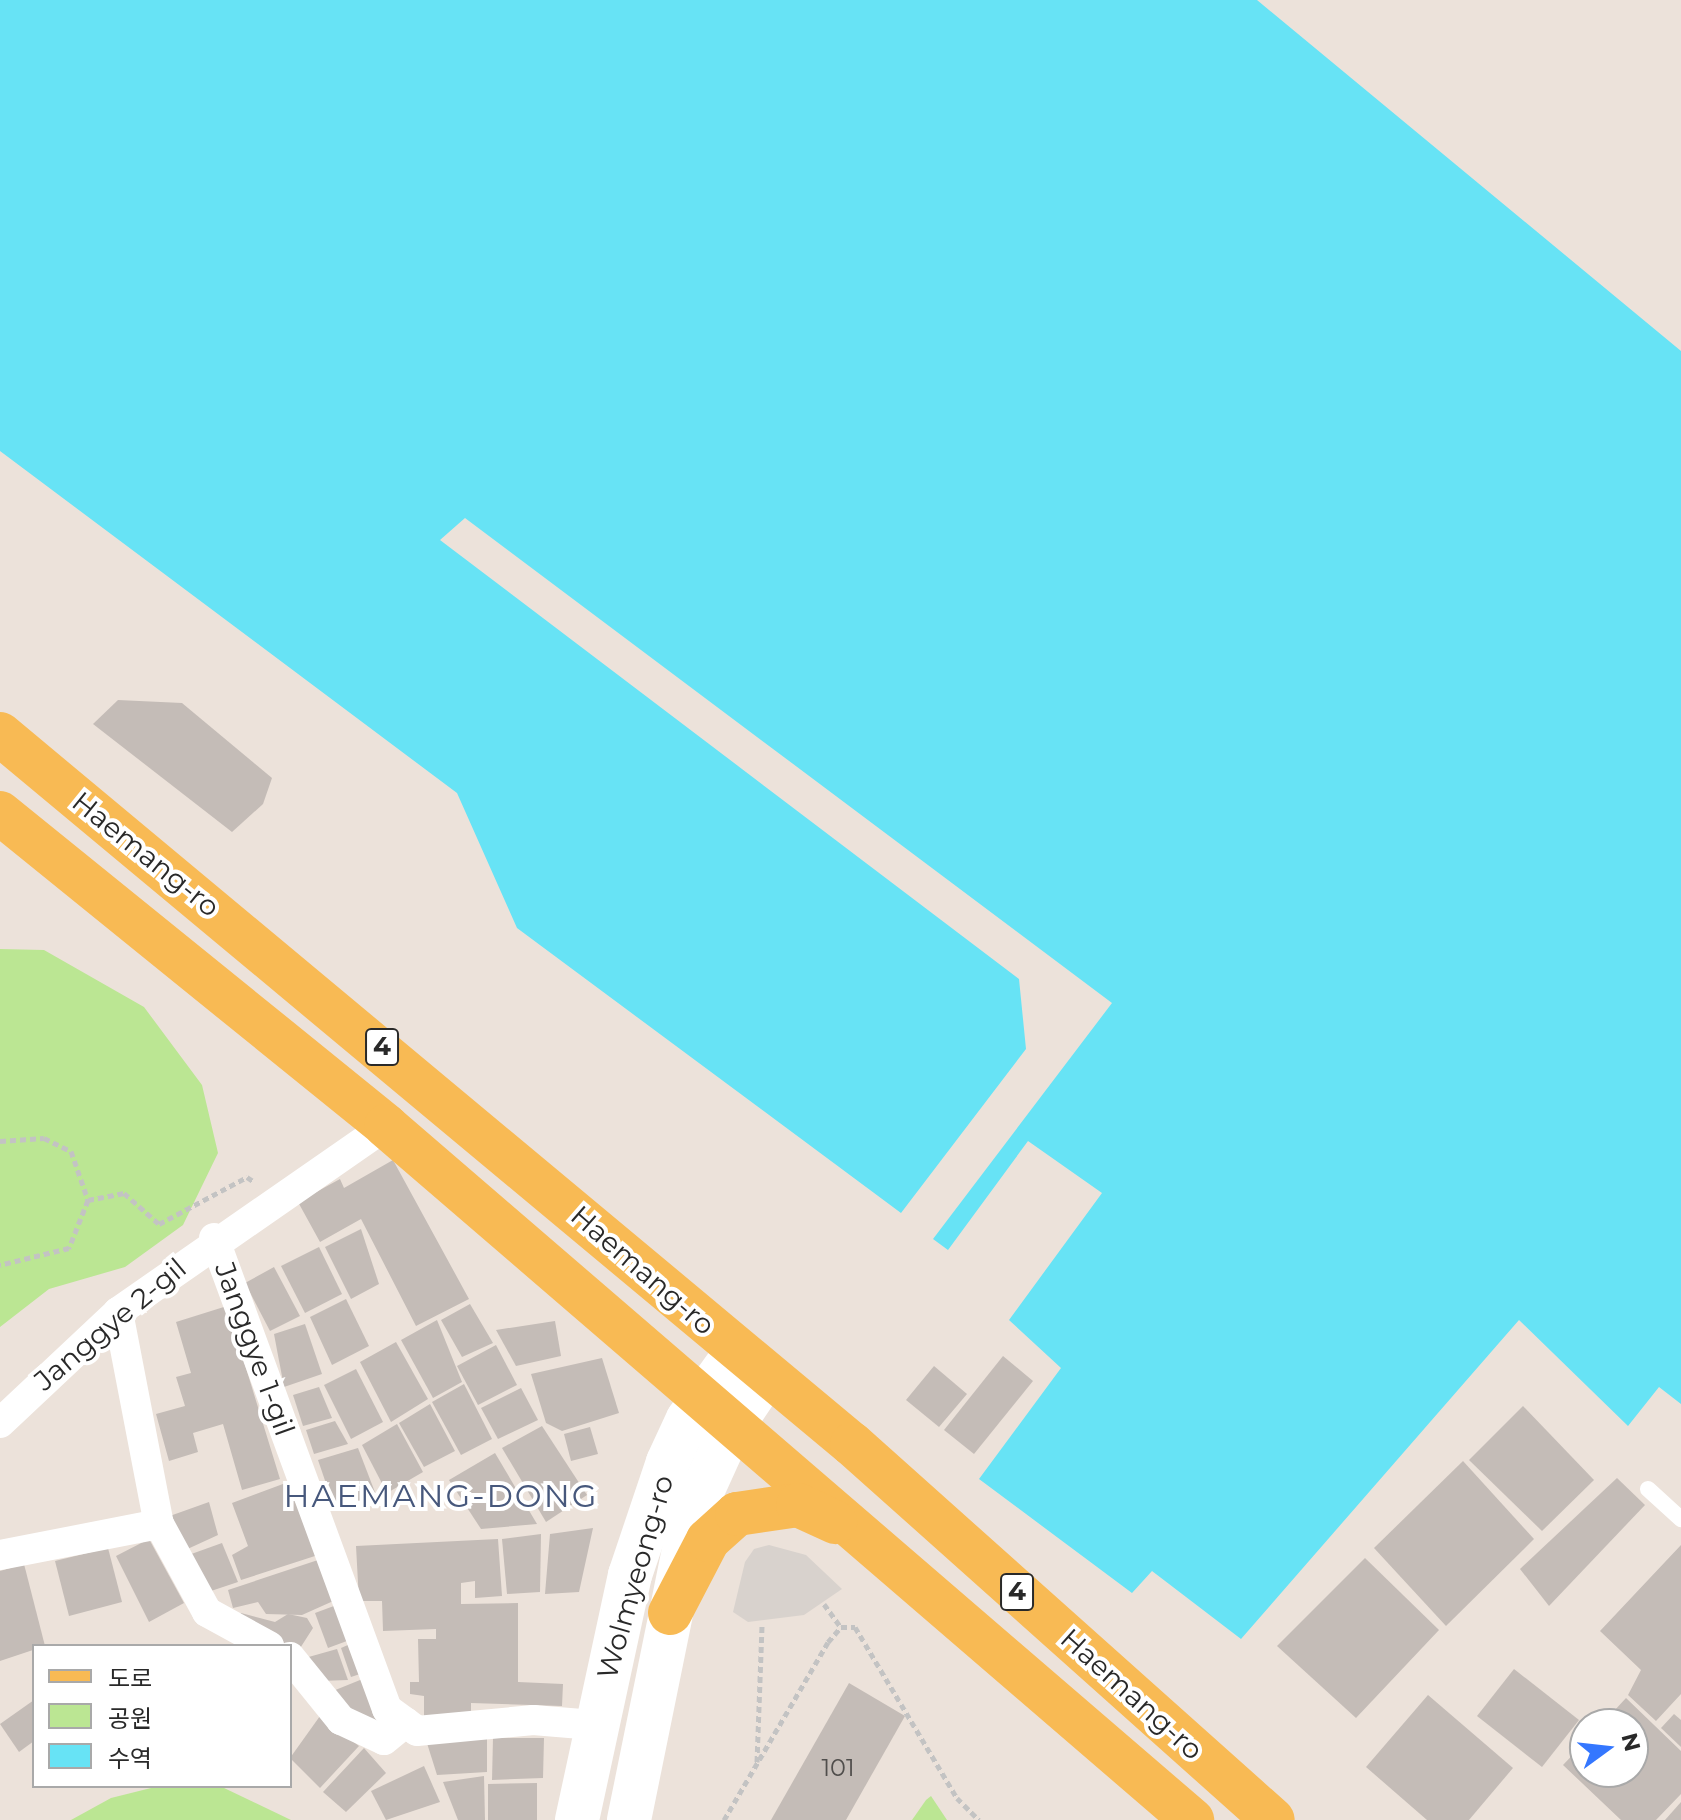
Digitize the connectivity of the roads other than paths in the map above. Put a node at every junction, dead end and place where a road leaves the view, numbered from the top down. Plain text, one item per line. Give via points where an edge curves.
1 (0, 734) edge
2 (0, 813) edge
3 (386, 1126) junction
4 (214, 1238) junction
5 (118, 1312) junction
6 (751, 1364) junction
7 (715, 1415) junction
8 (0, 1423) edge
9 (1648, 1489) dead end
10 (1681, 1519) edge
11 (159, 1524) junction
12 (875, 1545) junction
13 (0, 1555) edge
14 (670, 1613) junction
15 (265, 1644) edge
16 (292, 1659) edge
17 (406, 1722) junction
18 (594, 1725) junction
19 (577, 1820) edge
20 (629, 1820) edge
21 (1192, 1820) edge
22 (1273, 1820) edge

1 - 6 main road, Haemang-ro / 4 via 454,1107
2 - 3 main road, Haemang-ro / 4
3 - 4 street, Janggye 2-gil
3 - 7 main road, Haemang-ro / 4
4 - 5 street, Janggye 2-gil
4 - 17 street, Janggye 1-gil via 387,1709
5 - 8 street, Janggye 2-gil
5 - 11 street
6 - 7 street, Wolmyeong-ro
6 - 22 main road, Haemang-ro / 4
7 - 12 main road, Haemang-ro / 4
7 - 14 street, Wolmyeong-ro
7 - 18 street, Wolmyeong-ro via 668,1462 630,1575
9 - 10 lane
11 - 13 street
11 - 15 street via 207,1612
12 - 14 main road via 798,1505 752,1509 708,1540
12 - 21 main road, Haemang-ro / 4
14 - 20 street, Wolmyeong-ro
16 - 17 street via 341,1720 384,1740
17 - 18 street via 417,1731 533,1720
18 - 19 street, Wolmyeong-ro

